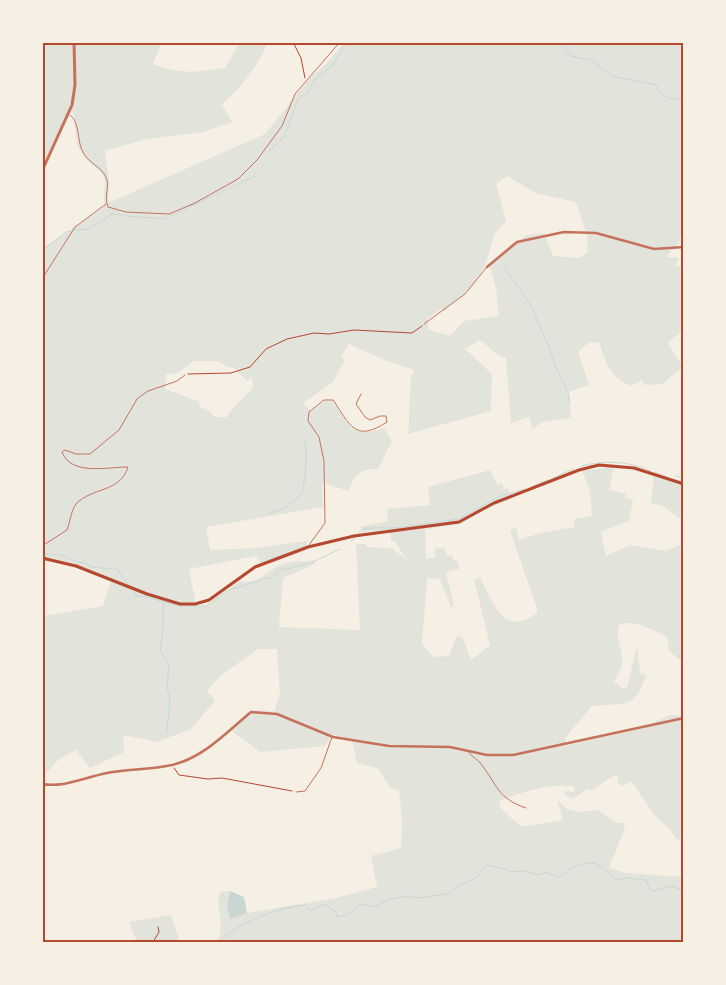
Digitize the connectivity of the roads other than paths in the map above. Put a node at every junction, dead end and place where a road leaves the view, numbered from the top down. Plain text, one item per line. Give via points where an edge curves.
1 (74, 42) edge
2 (340, 42) edge
3 (69, 114) junction
4 (42, 171) edge
5 (107, 204) junction
6 (684, 247) edge
7 (487, 266) joint
8 (42, 279) edge
9 (424, 324) road end
10 (185, 375) road end
11 (361, 394) dead end
12 (684, 484) edge
13 (42, 546) edge
14 (308, 547) junction
15 (44, 558) edge
16 (42, 566) edge
17 (684, 718) edge
18 (333, 737) junction
19 (469, 750) junction
20 (42, 784) edge
21 (296, 792) road end
22 (526, 808) dead end

1 - 3 street via 74,94
2 - 5 lane via 295,94 282,126 238,179 168,214 116,210
3 - 4 street
3 - 5 lane via 76,123 84,155 103,171 107,180
5 - 8 lane via 75,228
6 - 7 street via 654,249 596,233 564,232 517,242
7 - 9 lane via 465,294
10 - 13 lane via 177,381 148,390 137,399 119,430 90,454 62,452 65,461 76,468 128,467 121,482 78,503 67,530
11 - 14 lane via 356,404 365,417 370,420 386,416 387,422 375,430 352,428 333,400 324,400 309,412 308,421 319,436 324,461 325,522
12 - 14 main road via 634,468 599,465 494,503 460,522 354,536
14 - 15 main road via 255,567 209,600 195,604 180,604 147,594 76,566
15 - 16 street
17 - 19 street via 513,756 487,755
18 - 19 street via 389,746
18 - 20 street via 277,714 251,712 193,758 172,765 106,773 65,784
18 - 21 lane via 312,783 305,791
19 - 22 lane via 505,799

